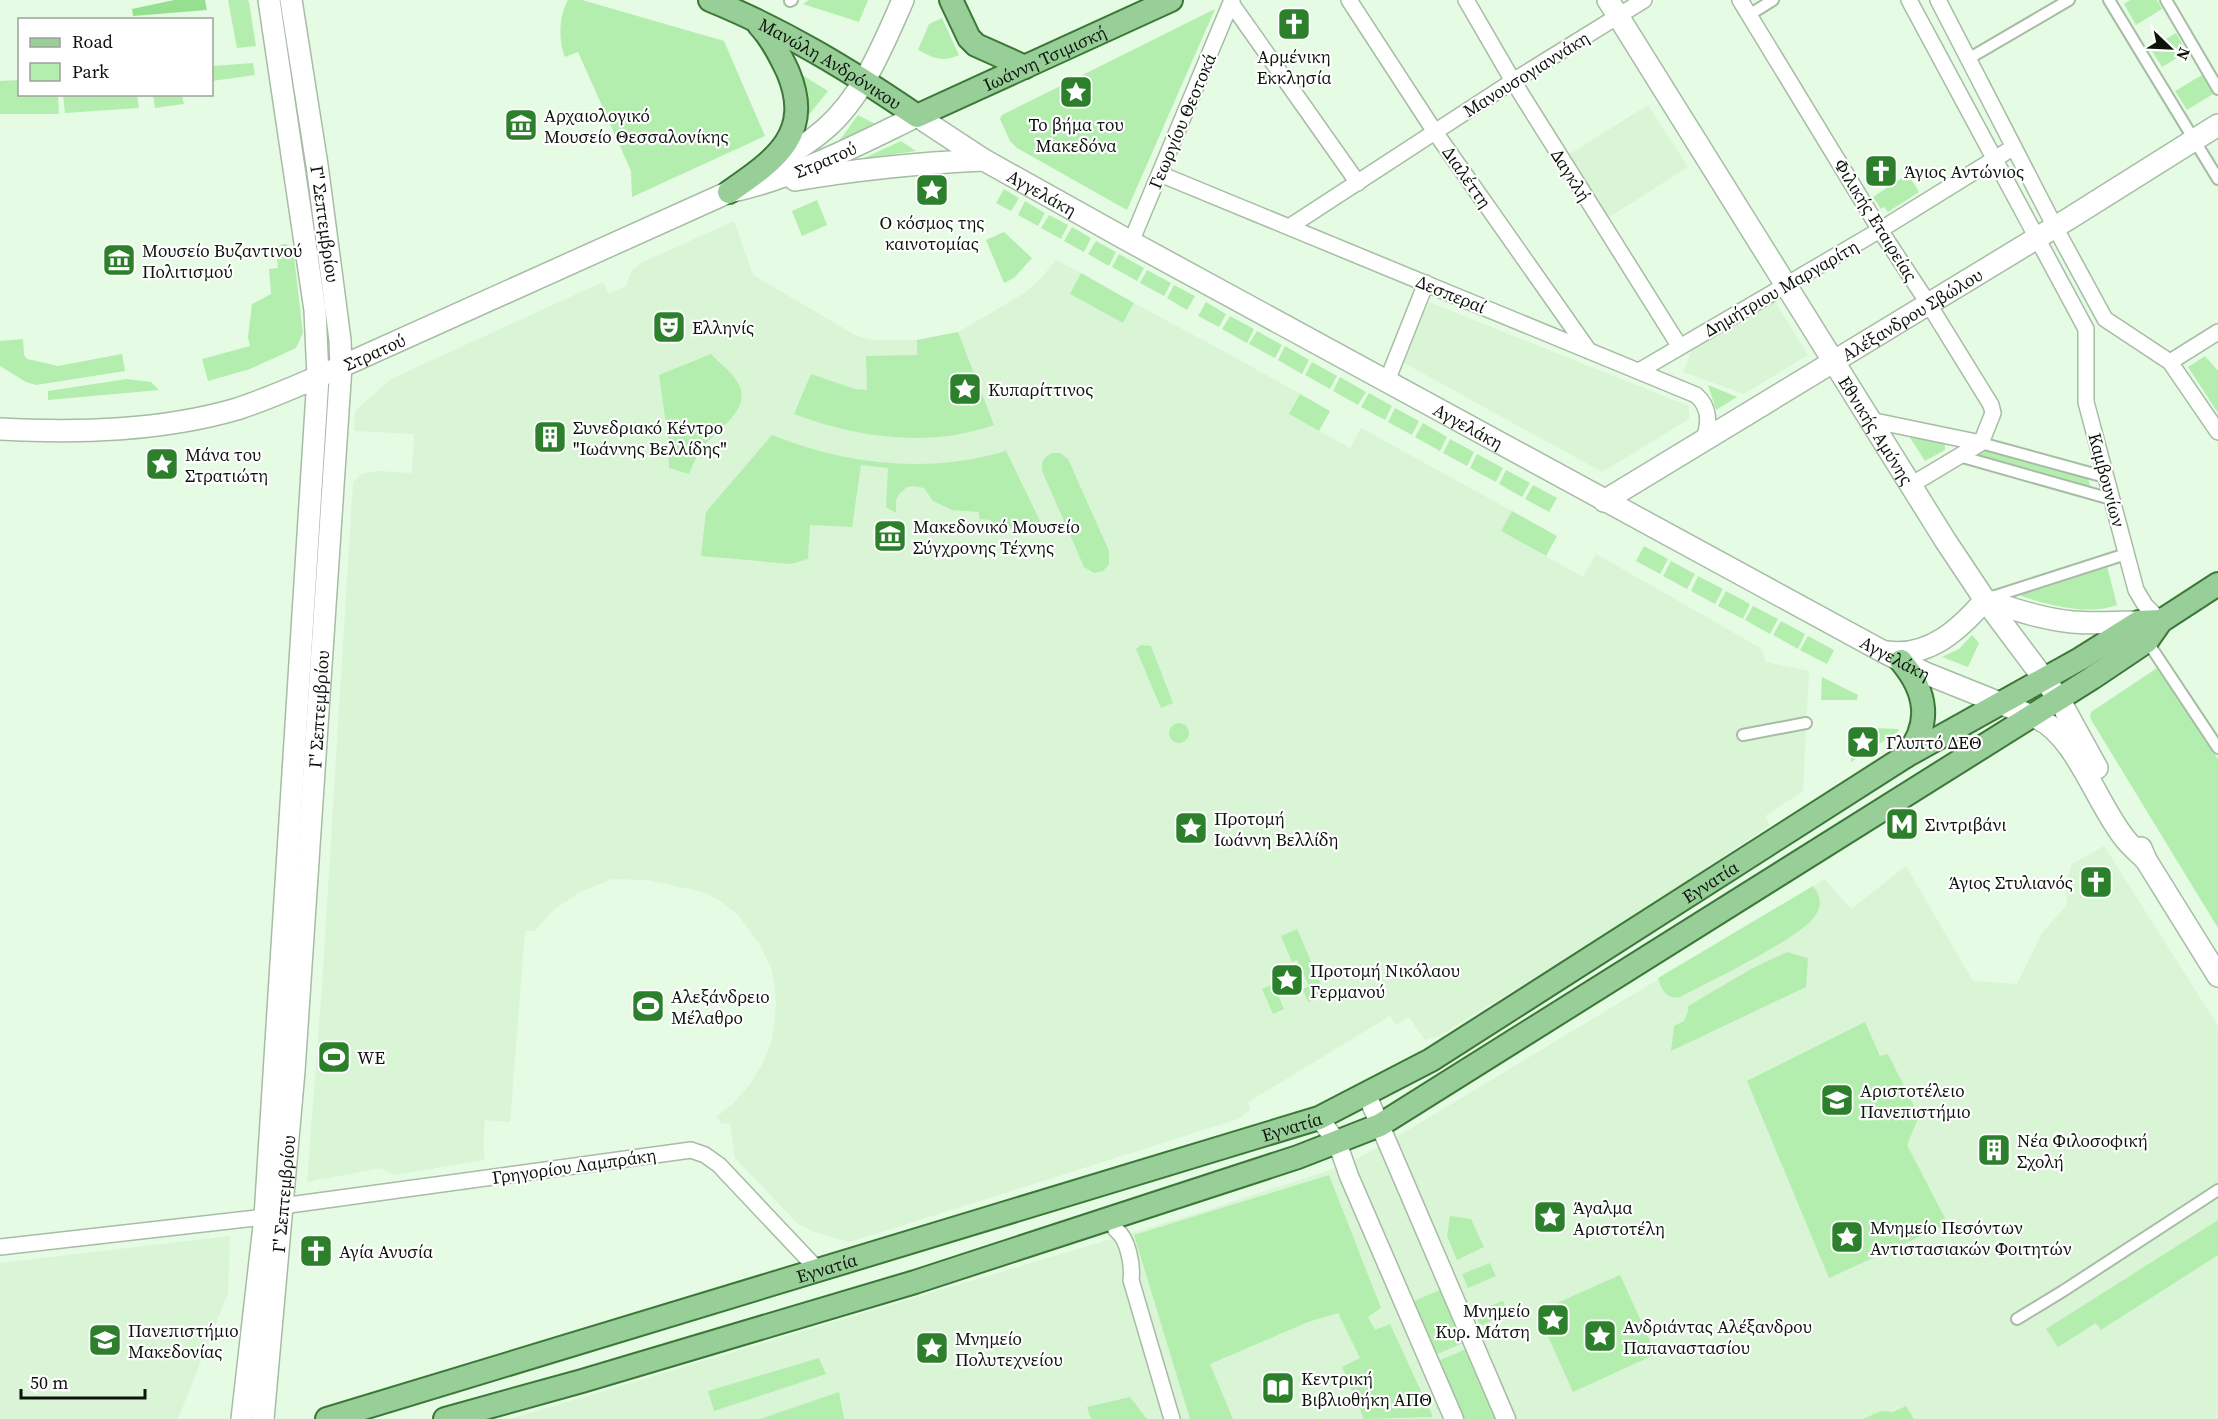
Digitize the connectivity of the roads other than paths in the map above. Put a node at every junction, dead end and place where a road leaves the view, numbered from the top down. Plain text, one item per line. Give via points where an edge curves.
1 (269, 0) edge
2 (291, 0) edge
3 (710, 0) edge
4 (903, 0) edge
5 (951, 0) edge
6 (1171, 0) edge
7 (1348, 0) edge
8 (1466, 0) edge
9 (1644, 0) edge
10 (1740, 0) edge
11 (1773, 0) edge
12 (1909, 0) edge
13 (1938, 0) edge
14 (2069, 0) edge
15 (2109, 0) edge
16 (2166, 0) edge
17 (1232, 1) edge
18 (1613, 8) edge
19 (1749, 15) junction
20 (748, 16) junction
21 (1968, 59) junction
22 (1025, 67) junction
23 (864, 80) junction
24 (1513, 81) junction
25 (2218, 89) edge
26 (917, 116) junction
27 (2218, 125) edge
28 (1435, 132) junction
29 (2194, 140) junction
30 (2014, 147) junction
31 (1994, 158) junction
32 (984, 160) junction
33 (1160, 174) junction
34 (2218, 179) edge
35 (1358, 183) junction
36 (729, 192) junction
37 (1289, 227) junction
38 (2055, 227) junction
39 (1880, 230) junction
40 (2036, 238) junction
41 (1131, 242) junction
42 (1426, 283) junction
43 (1786, 285) junction
44 (1928, 303) junction
45 (2105, 319) junction
46 (2085, 329) junction
47 (2218, 332) edge
48 (1680, 347) junction
49 (1589, 351) junction
50 (1833, 361) junction
51 (2170, 362) junction
52 (341, 366) junction
53 (1639, 371) junction
54 (318, 377) junction
55 (1387, 381) junction
56 (1870, 420) junction
57 (0, 429) edge
58 (2218, 432) edge
59 (1703, 440) junction
60 (1981, 443) junction
61 (1959, 456) junction
62 (2105, 477) junction
63 (1911, 485) junction
64 (2111, 499) junction
65 (1604, 501) junction
66 (2126, 554) junction
67 (2218, 584) edge
68 (1985, 600) junction
69 (2149, 628) junction
70 (1892, 656) junction
71 (2044, 678) junction
72 (2059, 699) junction
73 (1999, 702) junction
74 (2031, 715) junction
75 (1806, 723) dead end
76 (1743, 735) dead end
77 (2218, 748) edge
78 (1906, 756) junction
79 (2146, 860) junction
80 (295, 912) junction
81 (2218, 976) edge
82 (1367, 1095) junction
83 (1319, 1118) junction
84 (1380, 1125) junction
85 (1337, 1142) junction
86 (2218, 1190) edge
87 (273, 1211) junction
88 (1114, 1224) junction
89 (0, 1247) edge
90 (818, 1270) junction
91 (2018, 1318) dead end
92 (243, 1419) edge
93 (262, 1419) edge
94 (327, 1419) edge
95 (445, 1419) edge
96 (1172, 1419) edge
97 (1454, 1419) edge
98 (1506, 1419) edge

1 - 54 main road, Γ' Σεπτεμβρίου via 315,310
2 - 52 main road, Γ' Σεπτεμβρίου via 317,165
3 - 20 main road, Μανώλη Ανδρόνικου
4 - 23 main road, Στρατού
5 - 22 main road via 976,45
6 - 22 main road, Ιωάννη Τσιμισκή
7 - 28 street, Διαλέττη
8 - 24 street, Δαγκλή
9 - 18 street, Μανουσογιαννάκη
10 - 19 street, Φιλικής Εταιρείας
11 - 19 street
12 - 31 street
13 - 21 street
14 - 21 street
15 - 29 street
16 - 25 street
17 - 33 street, Γεωργίου Θεοτοκά
17 - 35 street
18 - 24 street, Μανουσογιαννάκη
18 - 43 main road, Εθνικής Αμύνης
19 - 39 street, Φιλικής Εταιρείας
20 - 23 main road, Μανώλη Ανδρόνικου
20 - 36 main road via 779,54 794,88 797,110 783,149
21 - 30 street
22 - 26 main road, Ιωάννη Τσιμισκή
23 - 26 main road, Μανώλη Ανδρόνικου
23 - 36 main road, Στρατού via 826,129
24 - 28 street, Μανουσογιαννάκη
24 - 48 street, Δαγκλή
26 - 32 main road, Αγγελάκη
26 - 36 main road, Στρατού via 775,180
27 - 29 main road, Αλέξανδρου Σβώλου
28 - 35 street, Μανουσογιαννάκη
28 - 49 street, Διαλέττη
29 - 34 street
29 - 38 main road, Αλέξανδρου Σβώλου
30 - 31 street, Δημήτριου Μαργαρίτη
30 - 38 street
31 - 39 street, Δημήτριου Μαργαρίτη
31 - 40 street
32 - 36 main road via 834,174
32 - 41 main road, Αγγελάκη
33 - 37 street, Δεσπεραί
33 - 41 street, Γεωργίου Θεοτοκά
35 - 37 street, Μανουσογιαννάκη
36 - 52 main road, Στρατού
37 - 42 street, Δεσπεραί
38 - 40 main road, Αλέξανδρου Σβώλου
38 - 45 street
39 - 43 street, Δημήτριου Μαργαρίτη
39 - 44 street, Φιλικής Εταιρείας
40 - 44 main road, Αλέξανδρου Σβώλου
40 - 46 street
41 - 55 main road, Αγγελάκη
42 - 49 street, Δεσπεραί
42 - 55 street
43 - 48 street, Δημήτριου Μαργαρίτη
43 - 50 main road, Εθνικής Αμύνης
44 - 50 main road, Αλέξανδρου Σβώλου
44 - 60 street, Φιλικής Εταιρείας via 1993,409
45 - 46 street
45 - 51 street
46 - 62 street, Καμβουνίων via 2086,402
47 - 51 street
48 - 53 street, Δημήτριου Μαργαρίτη
49 - 53 street, Δεσπεραί
50 - 56 main road, Εθνικής Αμύνης
50 - 59 main road, Αλέξανδρου Σβώλου
51 - 58 street
52 - 54 main road, Στρατού
52 - 80 main road, Γ' Σεπτεμβρίου via 331,532
53 - 59 street, Δεσπεραί via 1701,400 1707,416
54 - 57 main road, Στρατού via 251,404 196,418 95,430
54 - 80 main road, Γ' Σεπτεμβρίου
55 - 65 main road, Αγγελάκη
56 - 60 street
56 - 63 main road, Εθνικής Αμύνης
59 - 65 main road, Αλέξανδρου Σβώλου
60 - 61 street
60 - 62 street
61 - 63 street
61 - 64 street
62 - 64 street, Καμβουνίων
63 - 68 main road, Εθνικής Αμύνης
64 - 66 street, Καμβουνίων
65 - 70 main road, Αγγελάκη
66 - 68 street
66 - 69 street, Καμβουνίων via 2136,590 2145,605
67 - 69 main road, Εγνατία
68 - 69 main road via 2057,620
68 - 70 main road via 1962,625 1934,644
68 - 71 main road, Εθνικής Αμύνης
69 - 71 main road, Εγνατία
69 - 72 main road, Εγνατία
69 - 77 street
70 - 73 main road, Αγγελάκη
70 - 78 main road via 1916,682 1923,708 1920,734
71 - 72 main road, Εθνικής Αμύνης
71 - 73 main road, Εγνατία
72 - 74 main road, Εγνατία
72 - 79 main road, Εθνικής Αμύνης
73 - 74 main road, Αγγελάκη
73 - 78 main road, Εγνατία
74 - 79 main road, Εθνικής Αμύνης via 2059,732 2125,840
74 - 84 main road, Εγνατία
75 - 76 street
78 - 82 main road, Εγνατία via 1431,1060
79 - 81 main road, Εθνικής Αμύνης
80 - 87 main road, Γ' Σεπτεμβρίου via 294,1071
82 - 83 main road, Εγνατία
82 - 84 street
83 - 85 street
83 - 90 main road, Εγνατία
84 - 85 main road, Εγνατία
84 - 98 street
85 - 88 main road, Εγνατία
85 - 97 street
86 - 91 street
87 - 89 street, Γρηγορίου Λαμπράκη
87 - 90 street, Γρηγορίου Λαμπράκη via 691,1150 723,1169
87 - 92 main road, Γ' Σεπτεμβρίου
87 - 93 main road, Γ' Σεπτεμβρίου
88 - 95 main road, Εγνατία
88 - 96 street via 1128,1252 1133,1270 1131,1280
90 - 94 main road, Εγνατία

